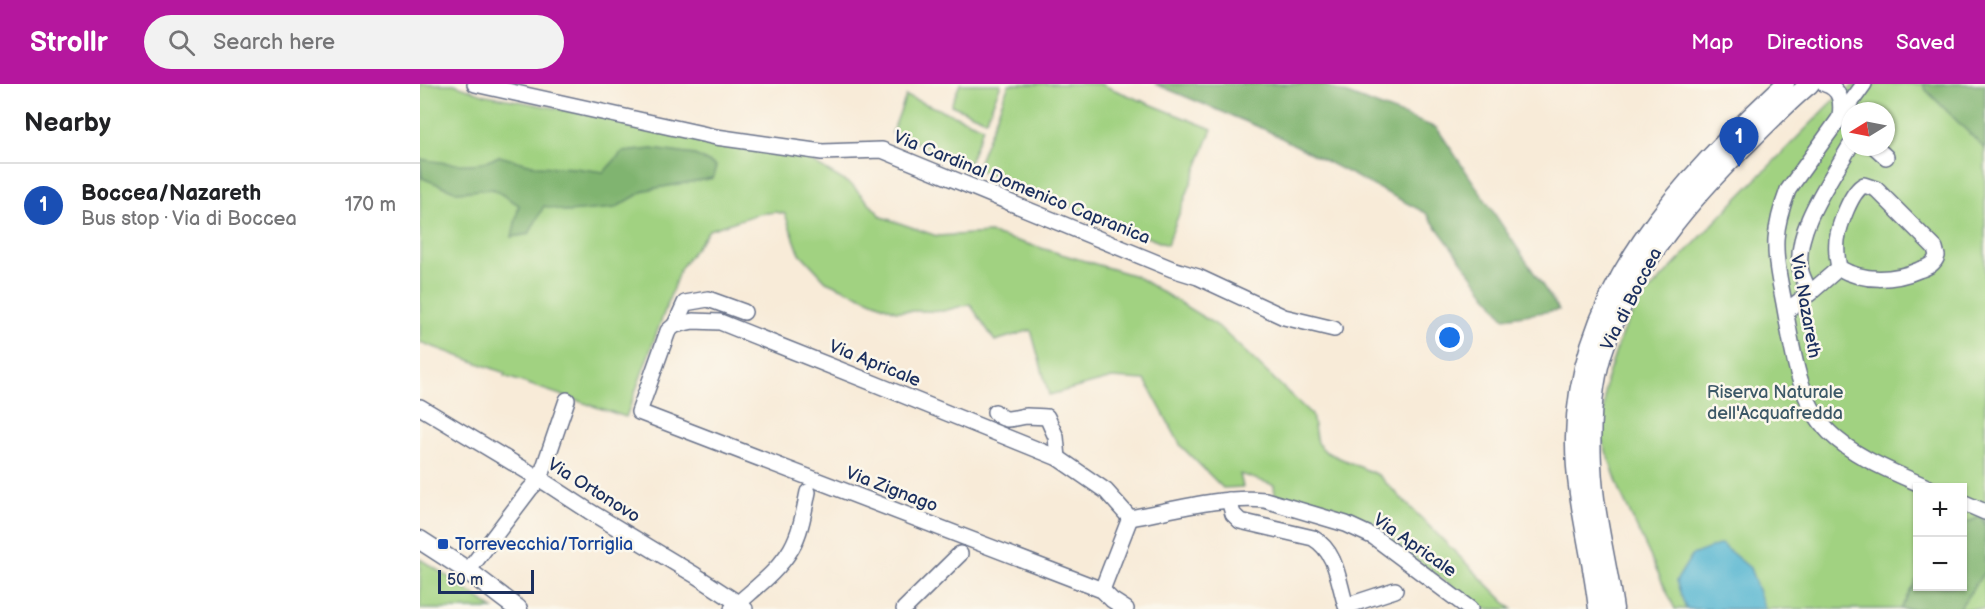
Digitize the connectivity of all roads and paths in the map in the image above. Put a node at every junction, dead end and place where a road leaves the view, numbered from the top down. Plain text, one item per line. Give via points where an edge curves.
1 (476, 84) edge
2 (1785, 84) edge
3 (1810, 84) edge
4 (1824, 84) edge
5 (1851, 84) edge
6 (1864, 84) edge
7 (1840, 117) junction
8 (1844, 156) edge
9 (1839, 268) junction
10 (1810, 293) junction
11 (1786, 311) junction
12 (744, 312) dead end
13 (675, 325) junction
14 (1334, 329) dead end
15 (567, 400) dead end
16 (420, 407) edge
17 (995, 412) dead end
18 (1058, 458) junction
19 (540, 479) junction
20 (1919, 483) edge
21 (808, 492) dead end
22 (1229, 500) junction
23 (1967, 504) edge
24 (1985, 512) edge
25 (1130, 518) junction
26 (420, 540) edge
27 (960, 554) dead end
28 (468, 571) junction
29 (1102, 590) junction
30 (1395, 590) dead end
31 (738, 607) edge
32 (518, 609) edge
33 (904, 609) edge
34 (1126, 609) edge
35 (1470, 609) edge
36 (1598, 609) edge
37 (1614, 609) edge

1 - 14 street, Via Cardinal Domenico Capranica via 716,136 822,152 882,150 1198,278 1284,317
2 - 36 main road, Via di Boccea via 1667,205 1629,262 1595,328 1581,381 1575,438
3 - 37 main road, Via di Boccea via 1681,214 1647,261 1606,343 1594,398 1592,466
4 - 7 street via 1840,96
5 - 7 street, Via Nazareth
6 - 7 street, Via Nazareth
7 - 11 street, Via Nazareth via 1792,183 1779,216 1776,256
8 - 10 street via 1804,232 1800,264
9 - 9 street via 1836,250 1840,227 1856,191 1864,185 1876,189 1937,251 1931,265 1900,277 1866,277
9 - 10 street
10 - 11 street
11 - 20 street, Via Nazareth via 1802,384 1823,426 1851,449
12 - 13 street via 708,299 685,303
13 - 18 street, Via Apricale via 699,320 724,323
13 - 29 street, Via Zignago via 664,338 639,411
15 - 19 street
16 - 19 street, Via Ortonovo
17 - 18 street via 1010,420 1047,417 1056,437
18 - 25 street, Via Apricale via 1106,491
19 - 28 street
19 - 31 street, Via Ortonovo
21 - 31 street via 792,548
22 - 25 street, Via Apricale
22 - 30 street via 1233,514 1240,520 1324,544 1331,554 1346,606
22 - 35 street, Via Apricale via 1265,500 1358,529
23 - 24 street
25 - 29 street
26 - 28 main road
27 - 33 street
28 - 32 main road
29 - 34 street, Via Zignago

